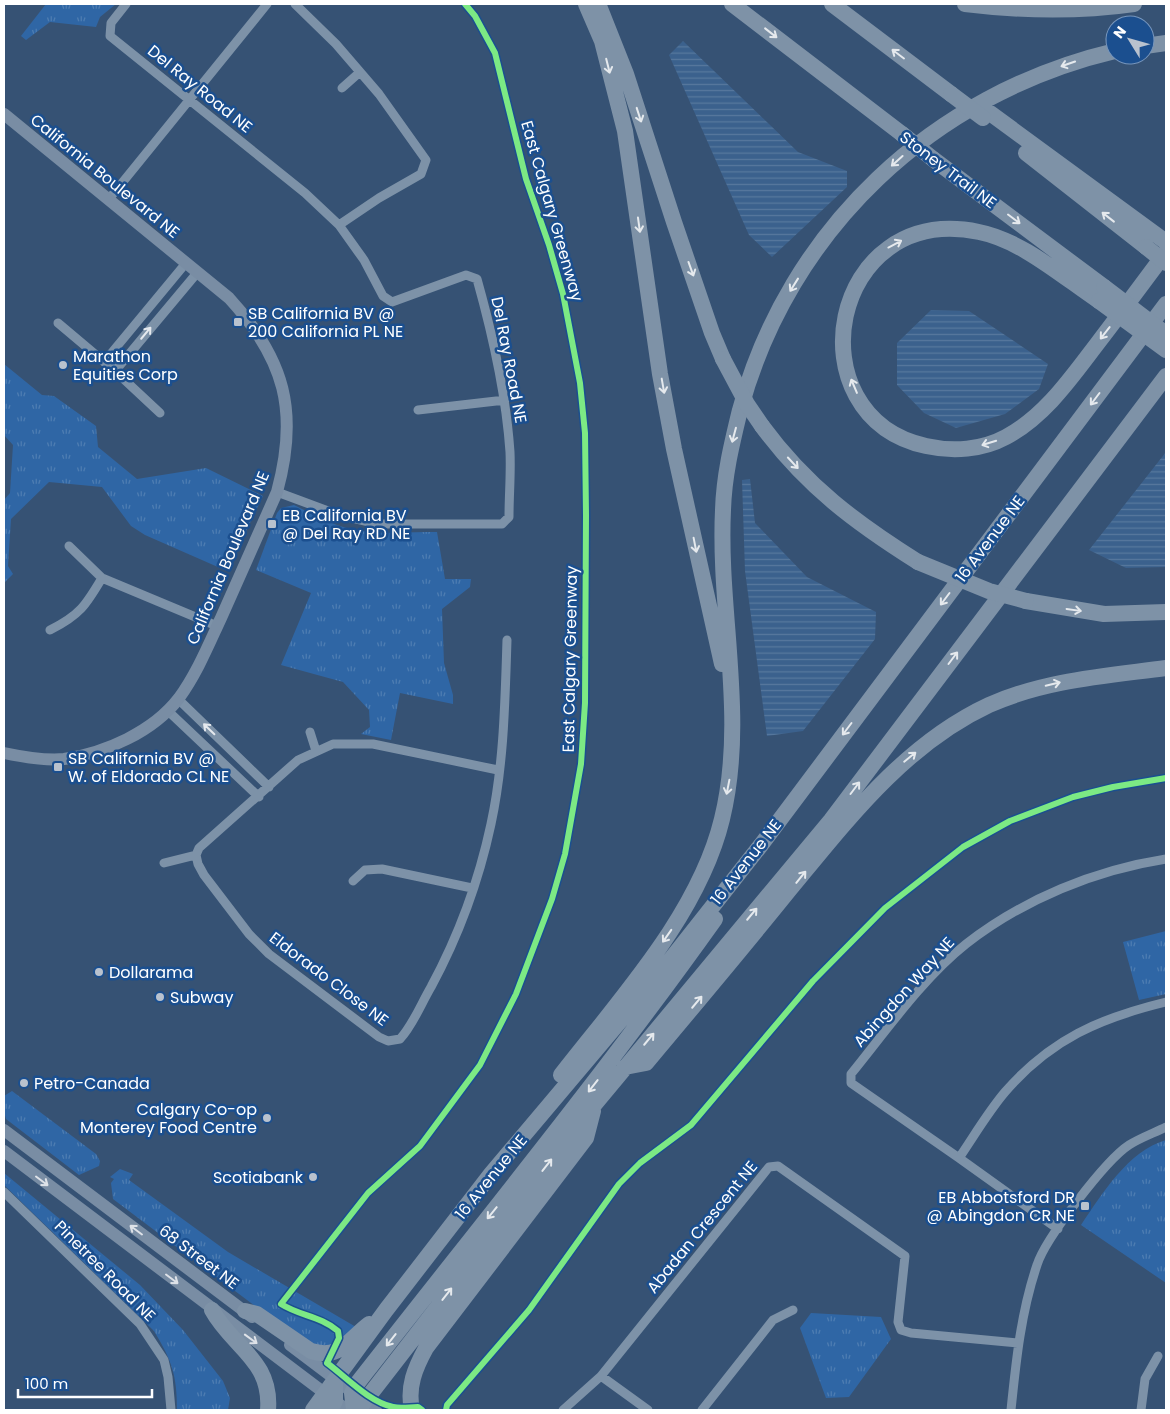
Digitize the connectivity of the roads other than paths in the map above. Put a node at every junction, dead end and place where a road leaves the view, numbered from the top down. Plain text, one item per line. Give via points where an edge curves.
1 (126, 4) edge
2 (267, 4) edge
3 (295, 4) edge
4 (586, 4) edge
5 (598, 4) edge
6 (732, 4) edge
7 (832, 4) edge
8 (965, 4) edge
9 (1134, 4) edge
10 (1105, 54) edge
11 (360, 72) junction
12 (342, 88) dead end
13 (188, 99) junction
14 (4, 114) edge
15 (109, 199) junction
16 (339, 225) junction
17 (1156, 241) edge
18 (1166, 252) edge
19 (186, 263) junction
20 (1166, 263) edge
21 (197, 273) junction
22 (1102, 294) junction
23 (1166, 304) edge
24 (58, 323) dead end
25 (1166, 334) edge
26 (1166, 350) edge
27 (104, 362) junction
28 (115, 370) junction
29 (1166, 376) edge
30 (1160, 390) edge
31 (505, 400) junction
32 (418, 410) dead end
33 (160, 413) dead end
34 (277, 492) junction
35 (70, 546) dead end
36 (102, 578) junction
37 (1166, 612) edge
38 (217, 626) junction
39 (50, 630) dead end
40 (506, 640) dead end
41 (1166, 668) edge
42 (178, 699) junction
43 (167, 710) junction
44 (310, 732) dead end
45 (733, 739) junction
46 (316, 750) junction
47 (4, 753) edge
48 (498, 770) junction
49 (269, 787) junction
50 (259, 797) junction
51 (761, 845) junction
52 (196, 855) junction
53 (1166, 858) edge
54 (164, 863) dead end
55 (353, 880) dead end
56 (472, 888) junction
57 (1166, 1002) edge
58 (625, 1067) junction
59 (595, 1104) junction
60 (1166, 1127) edge
61 (4, 1130) edge
62 (524, 1135) junction
63 (4, 1152) edge
64 (959, 1158) junction
65 (4, 1192) edge
66 (1058, 1229) junction
67 (212, 1310) junction
68 (386, 1310) junction
69 (793, 1310) dead end
70 (245, 1311) junction
71 (1018, 1343) junction
72 (1158, 1356) dead end
73 (602, 1376) junction
74 (335, 1380) junction
75 (334, 1404) edge
76 (361, 1405) edge
77 (171, 1410) edge
78 (268, 1410) edge
79 (313, 1410) edge
80 (412, 1410) edge
81 (563, 1410) edge
82 (648, 1410) edge
83 (702, 1410) edge
84 (1011, 1410) edge
85 (1142, 1410) edge

1 - 13 street, Del Ray Road NE via 111,23 110,36
2 - 13 street
3 - 11 street
4 -> 45 highway via 602,41 625,131 660,374 727,684
5 -> 37 highway, bridge via 626,74 712,333 742,395 790,460 840,510 873,534 918,562 988,591 1104,614
6 -> 22 highway, Stoney Trail NE, bridge via 902,134
17 -> 7 highway
8 - 9 highway via 1074,10
10 -> 45 highway via 1079,60 1007,88 944,124 909,150 852,204 819,245 781,306 756,357 732,441 725,479 723,544
11 - 12 street
11 - 16 street via 426,160 422,174
13 - 15 street
13 - 16 street, Del Ray Road NE via 305,193
14 - 15 street, California Boulevard NE
15 - 19 street, California Boulevard NE
16 - 31 street, Del Ray Road NE via 384,296 392,302 466,275 478,279
17 - 20 highway, bridge
18 -> 22 highway via 1056,395 1020,428 989,444 942,450 902,439 869,413 859,398 844,360 844,315 860,277 887,248 921,233 953,228 997,237
19 - 21 street, California Boulevard NE
19 - 27 street
28 -> 21 street
21 - 34 street, California Boulevard NE via 229,298 252,323 275,366 284,392 287,427 285,463
22 - 25 highway, Stoney Trail NE, bridge
22 - 26 highway, bridge
23 -> 51 highway, 16 Avenue NE
24 - 27 street
27 - 28 street
28 - 33 street
29 - 30 highway
58 -> 30 highway via 831,820
31 - 32 street
31 - 34 street, Del Ray Road NE via 510,452 509,517 502,524 378,524 339,515
34 - 38 street, California Boulevard NE
35 - 36 street
36 - 38 street
36 - 39 street via 86,605 71,620
38 - 42 street, California Boulevard NE via 202,664
40 - 48 street, Eldorado Close NE via 505,720
58 -> 41 highway via 646,1063 891,772 943,731 990,705 1052,683
42 - 43 street, California Boulevard NE
49 -> 42 street
43 - 47 street, California Boulevard NE via 144,730 87,754 63,759 26,758
43 - 50 street
44 - 46 street
45 -> 62 highway via 722,821 707,866 687,906 544,1098
46 - 48 street via 333,744 373,744
46 - 49 street via 298,760
48 - 56 street, Eldorado Close NE via 491,824
49 - 50 street
50 - 52 street via 203,844
51 - 62 highway, 16 Avenue NE via 653,982
51 -> 76 highway via 727,904 639,1026 386,1346
52 - 54 street
52 - 56 street, Eldorado Close NE via 204,875 249,934 269,954 388,1041 400,1039 418,1010 455,938
53 - 64 street, Abingdon Way NE via 1102,873 1064,888 1000,921 965,945 932,978 851,1074 851,1083
55 - 56 street via 365,870 382,869
57 - 64 street via 1104,1020 1070,1036 1033,1064 1005,1093
58 - 59 highway
76 -> 59 highway
59 - 80 highway via 586,1138 426,1348 411,1384
60 - 66 street via 1128,1146 1094,1180
70 -> 61 street, 68 Street NE
62 - 68 highway, 16 Avenue NE
63 -> 67 street, 68 Street NE
64 - 66 street
65 - 77 street, Pinetree Road NE via 140,1324 164,1360
66 - 71 street via 1037,1263
67 -> 75 street, 68 Street NE
67 - 78 highway via 220,1324 249,1352 260,1368
68 - 70 highway via 332,1354 311,1351 257,1314
68 - 74 highway, 16 Avenue NE
69 - 83 street via 773,1320
70 - 74 street, 68 Street NE
71 - 73 street, Abadan Crescent NE via 901,1330 898,1322 905,1256 778,1166 769,1167
71 - 84 street
72 - 85 street via 1145,1378
73 - 81 street
73 - 82 street
74 - 75 highway
74 - 76 street, 68 Street NE
75 - 79 highway

